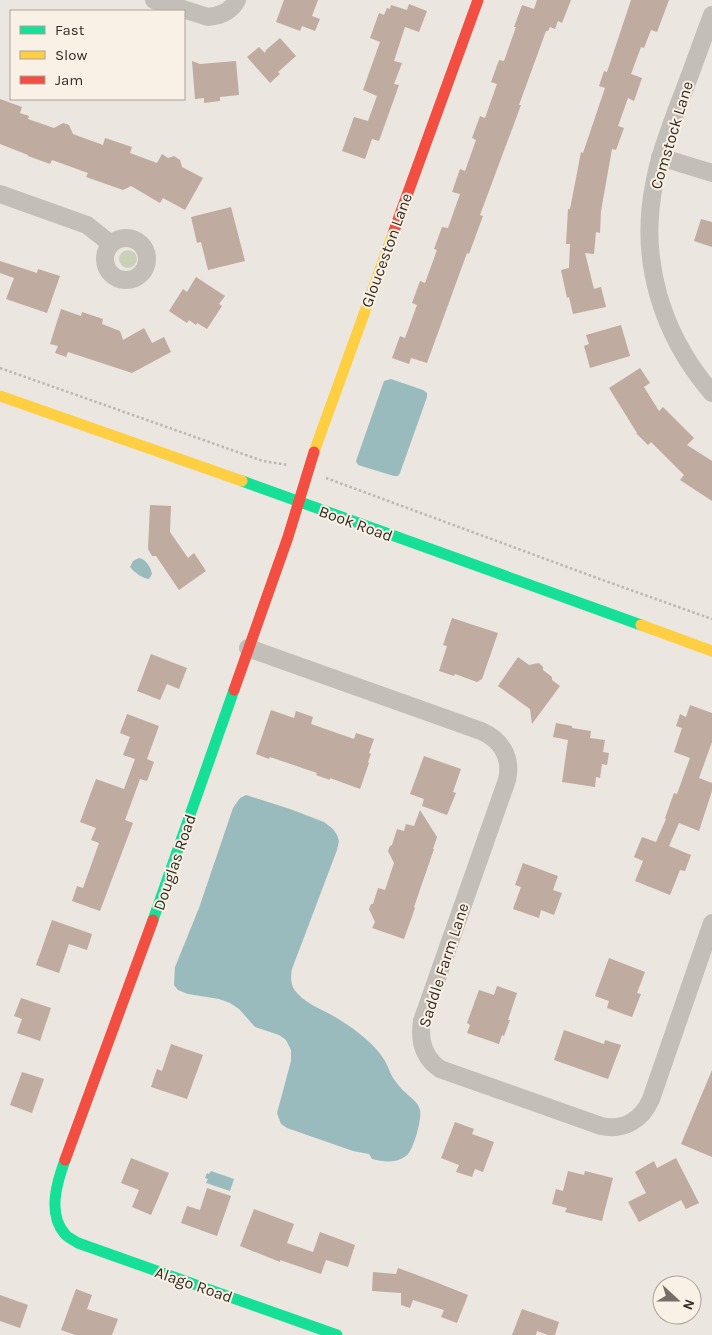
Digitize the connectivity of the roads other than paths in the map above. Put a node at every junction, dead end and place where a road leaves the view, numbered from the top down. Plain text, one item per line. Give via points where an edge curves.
1 (154, 0) edge
2 (236, 0) edge
3 (478, 0) edge
4 (184, 10) edge
5 (185, 10) edge
6 (712, 16) edge
7 (660, 157) junction
8 (712, 173) edge
9 (0, 194) edge
10 (111, 244) dead end
11 (712, 393) edge
12 (0, 396) edge
13 (299, 502) junction
14 (248, 648) junction
15 (712, 651) edge
16 (712, 923) edge
17 (58, 1223) joint
18 (314, 1331) edge
19 (337, 1335) edge

1 - 4 street
2 - 5 street via 228,11 218,16 208,18
3 - 13 street, Glouceston Lane via 308,464
6 - 7 street, Comstock Lane
7 - 8 street
7 - 11 street, Comstock Lane via 650,222 658,297 687,362
9 - 10 street via 87,225
12 - 13 street, Book Road
13 - 14 street, Douglas Road
13 - 15 street, Book Road
14 - 16 street, Saddle Farm Lane via 489,734 505,752 507,780 422,1021 420,1032 424,1053 440,1068 601,1126 609,1128 631,1122 642,1114 651,1099
14 - 17 street, Douglas Road via 134,975 60,1173 55,1196
17 - 18 street, Alago Road via 65,1234 78,1243
18 - 19 street, Alago Road

